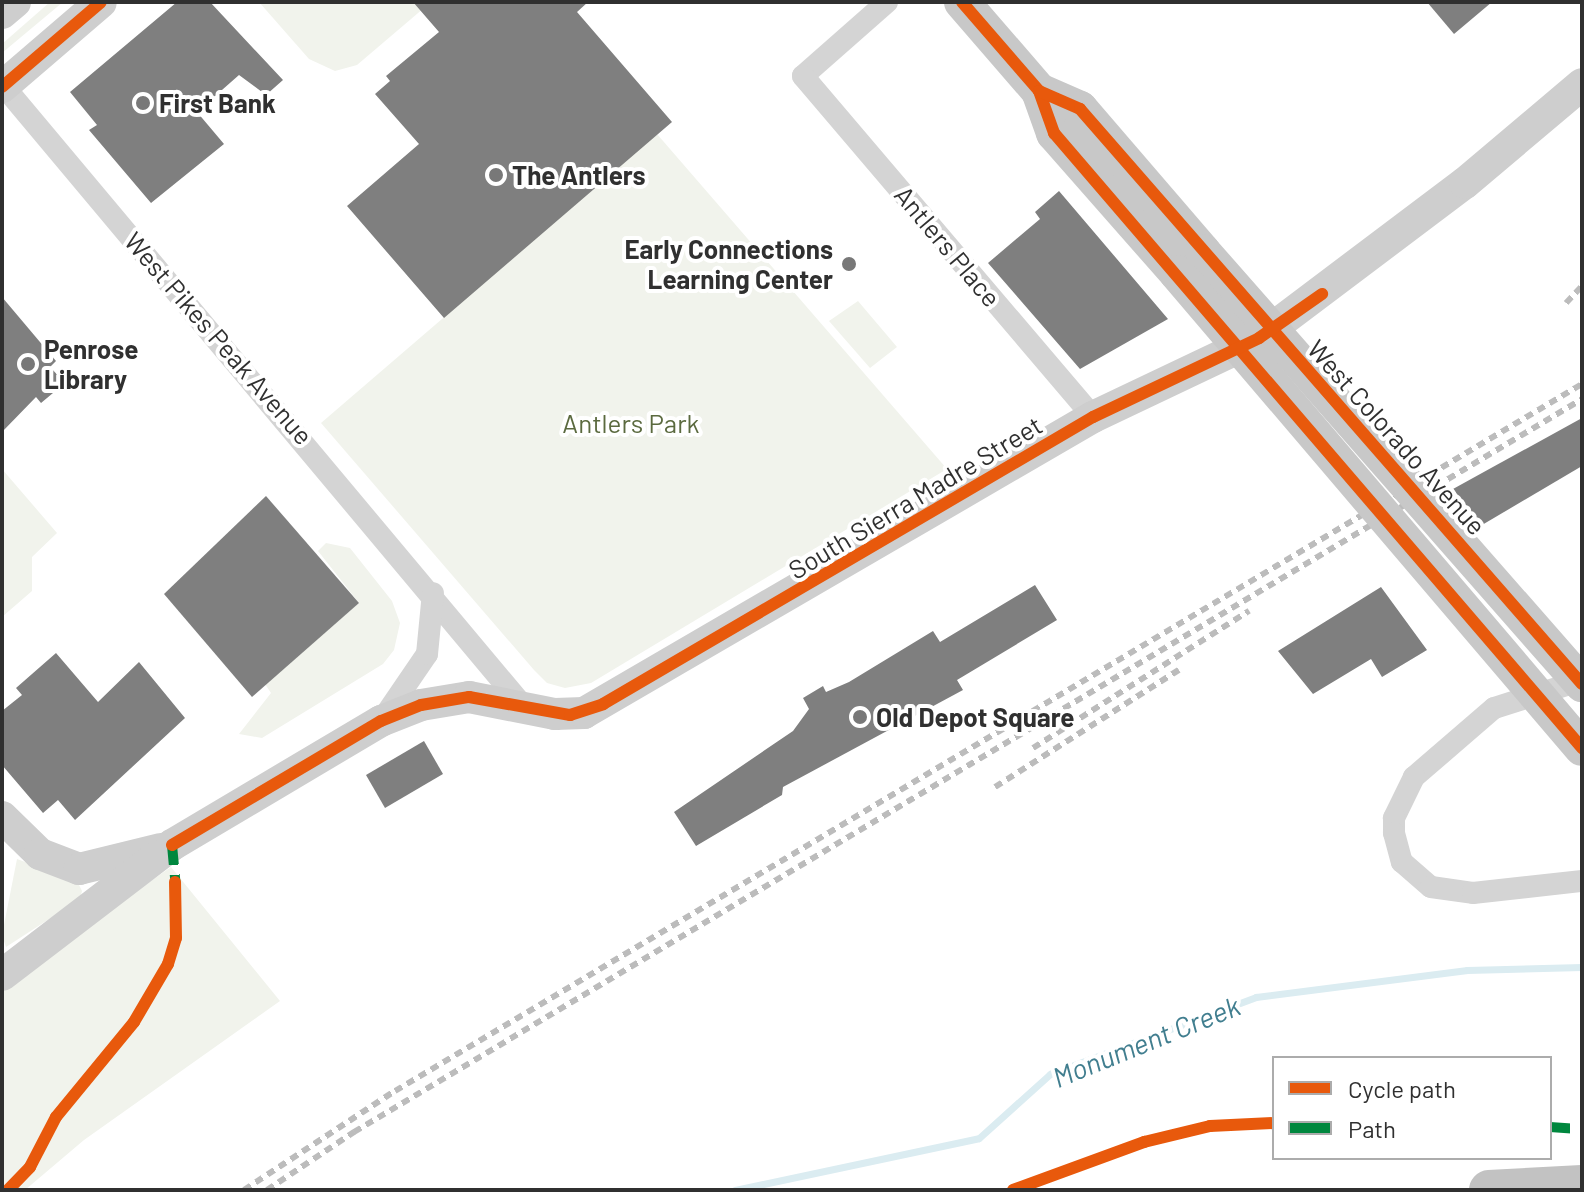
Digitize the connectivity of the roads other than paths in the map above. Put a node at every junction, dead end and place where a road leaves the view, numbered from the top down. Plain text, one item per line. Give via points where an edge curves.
1 (15, 2) edge
2 (101, 2) edge
3 (887, 2) edge
4 (962, 2) edge
5 (2, 13) edge
6 (1582, 84) edge
7 (2, 86) edge
8 (1190, 262) junction
9 (1093, 417) junction
10 (433, 593) junction
11 (1582, 682) edge
12 (524, 707) junction
13 (381, 721) junction
14 (1582, 748) edge
15 (2, 817) edge
16 (172, 845) junction
17 (1582, 881) edge
18 (2, 975) edge
19 (1582, 1185) edge
20 (1489, 1190) edge

1 - 5 street
2 - 7 street
3 - 9 street, Antlers Place via 803,76
4 - 8 main road, West Colorado Avenue via 1039,91 1054,133
6 - 9 street, South Sierra Madre Street via 1465,183 1259,338
7 - 10 street, West Pikes Peak Avenue
8 - 11 main road, West Colorado Avenue, bridge
8 - 14 main road, West Colorado Avenue, bridge
9 - 12 street, South Sierra Madre Street via 603,704 570,715
10 - 12 street, West Pikes Peak Avenue
10 - 13 street via 427,654
11 - 17 street via 1494,708 1414,777 1394,818 1397,849 1410,871 1431,887 1473,893
12 - 13 street, South Sierra Madre Street via 469,697 421,705
13 - 16 street, South Sierra Madre Street
15 - 16 street via 40,854 79,869 112,865
16 - 18 street
19 - 20 highway

